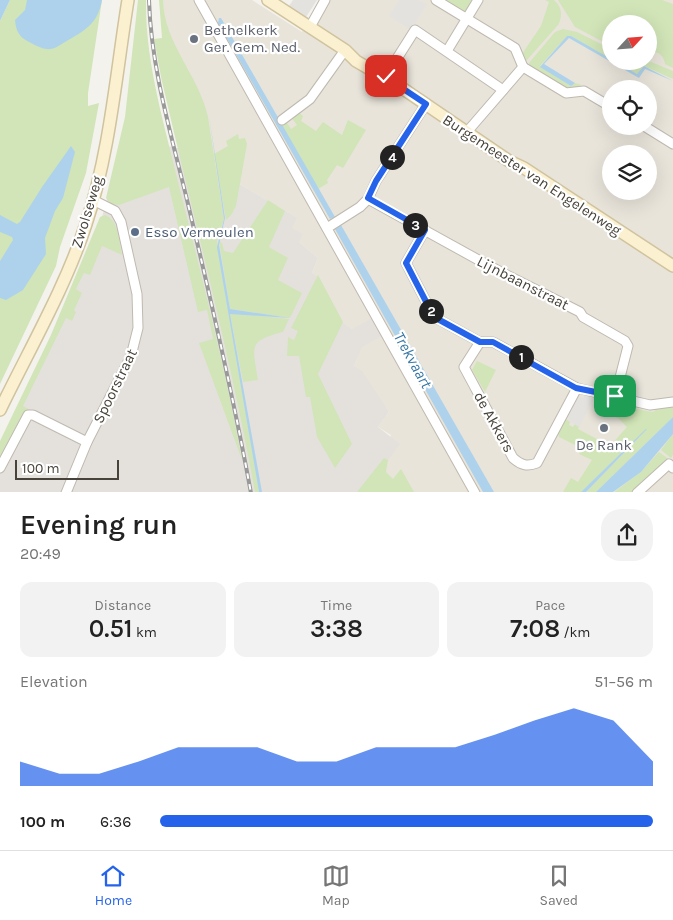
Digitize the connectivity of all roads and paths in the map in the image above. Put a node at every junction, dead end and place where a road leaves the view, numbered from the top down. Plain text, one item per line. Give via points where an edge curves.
1 (128, 0) edge
2 (199, 0) edge
3 (268, 0) edge
4 (324, 0) edge
5 (436, 0) edge
6 (478, 0) edge
7 (467, 19) junction
8 (310, 27) junction
9 (345, 50) junction
10 (447, 51) junction
11 (523, 68) junction
12 (386, 76) junction
13 (503, 90) junction
14 (602, 102) edge
15 (426, 104) junction
16 (282, 120) dead end
17 (466, 133) junction
18 (657, 134) edge
19 (673, 144) edge
20 (368, 198) junction
21 (93, 200) junction
22 (327, 228) junction
23 (425, 230) junction
24 (673, 266) edge
25 (480, 342) junction
26 (576, 388) junction
27 (615, 396) junction
28 (673, 402) edge
29 (0, 410) edge
30 (87, 442) junction
31 (0, 468) edge
32 (673, 468) edge
33 (66, 492) edge
34 (475, 492) edge
35 (637, 492) edge

1 - 21 street, Zwolseweg
2 - 22 street
3 - 8 street, Burgemeester van Engelenweg
4 - 8 street
5 - 7 street
6 - 7 street
7 - 10 street
7 - 11 street via 515,48
8 - 9 street, Burgemeester van Engelenweg
9 - 12 street, Burgemeester van Engelenweg via 354,60
9 - 16 street via 310,99
10 - 12 street via 415,30
10 - 13 street
11 - 13 street
11 - 14 street via 566,93 584,91
12 - 15 street, Burgemeester van Engelenweg
13 - 17 street
15 - 17 street, Burgemeester van Engelenweg
15 - 20 street
17 - 24 street, Burgemeester van Engelenweg
18 - 19 street
20 - 22 street via 360,207
20 - 23 street, Lijnbaanstraat
21 - 29 street, Zwolseweg via 68,269
21 - 30 street, Spoorstraat via 115,211 120,222 139,309 131,356
22 - 34 street
23 - 25 street via 406,263 434,317
23 - 27 street, Lijnbaanstraat via 563,303 625,341 628,346
25 - 26 street via 493,342
25 - 26 street, de Akkers via 464,367 519,464 530,466 537,463
26 - 27 street
27 - 28 street via 650,405
30 - 31 street via 28,415
30 - 33 street, Spoorstraat
32 - 35 street via 668,464

